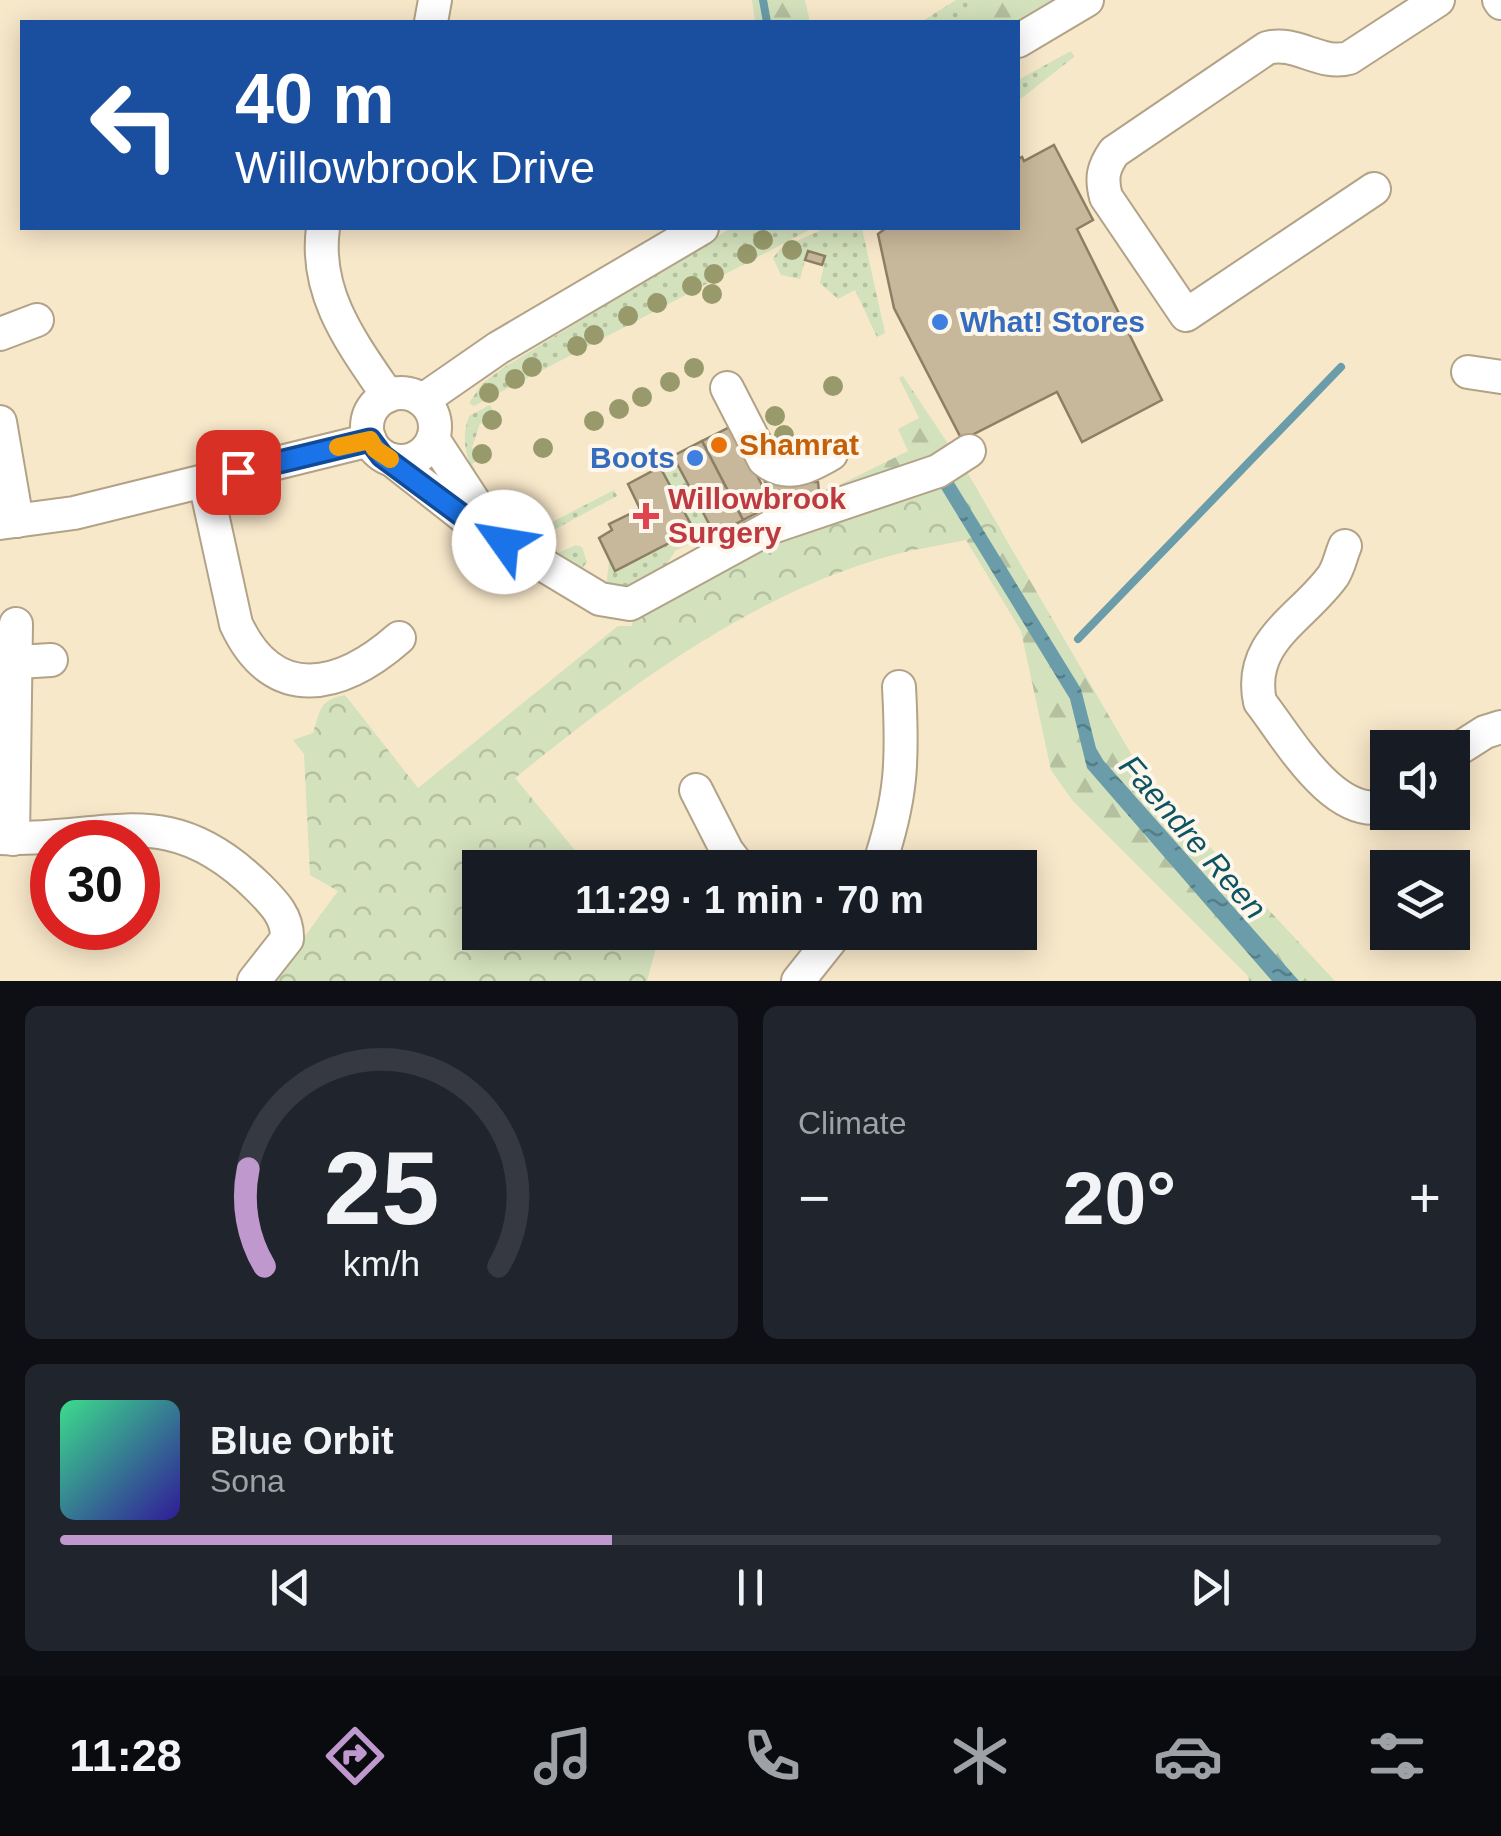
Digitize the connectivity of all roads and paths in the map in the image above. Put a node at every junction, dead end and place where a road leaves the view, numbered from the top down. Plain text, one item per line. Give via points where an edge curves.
1 (1087, 0) edge
2 (1438, 0) edge
3 (1020, 40) edge
4 (1374, 189) dead end
5 (324, 230) edge
6 (699, 230) edge
7 (37, 320) dead end
8 (0, 334) edge
9 (1468, 372) dead end
10 (1501, 378) edge
11 (727, 388) dead end
12 (388, 396) junction
13 (422, 400) junction
14 (0, 422) edge
15 (434, 439) junction
16 (381, 450) junction
17 (969, 451) dead end
18 (831, 454) dead end
19 (205, 482) junction
20 (8, 522) edge
21 (504, 542) junction
22 (1344, 546) dead end
23 (16, 624) dead end
24 (399, 638) dead end
25 (51, 660) dead end
26 (18, 662) junction
27 (899, 687) dead end
28 (1501, 728) edge
29 (1470, 742) edge
30 (696, 790) dead end
31 (1370, 807) edge
32 (7, 838) edge
33 (726, 850) edge
34 (883, 850) edge
35 (817, 950) edge
36 (254, 981) edge
37 (798, 981) edge

1 - 3 street
2 - 4 street via 1349,58 1337,61 1279,44 1266,48 1114,152 1102,181 1106,197 1186,315
5 - 12 street via 320,248 330,301
6 - 13 street
7 - 8 street
9 - 10 street
11 - 18 street via 774,468 788,472
12 - 13 street
12 - 16 street via 368,420
13 - 15 street via 434,418
14 - 20 street
15 - 16 street via 412,460
15 - 21 street
16 - 19 street via 302,454
16 - 21 street
17 - 21 street via 938,471 769,528 630,604 600,599
19 - 20 street
19 - 24 street via 236,624 271,669 306,682 328,681 376,658
22 - 31 street via 1335,574 1269,646 1256,684 1260,702 1332,794
23 - 26 street
25 - 26 street
26 - 32 street
27 - 34 street via 900,794
28 - 29 street
30 - 33 street
32 - 36 street via 128,829 196,843 252,880 288,927 281,951
35 - 37 street

